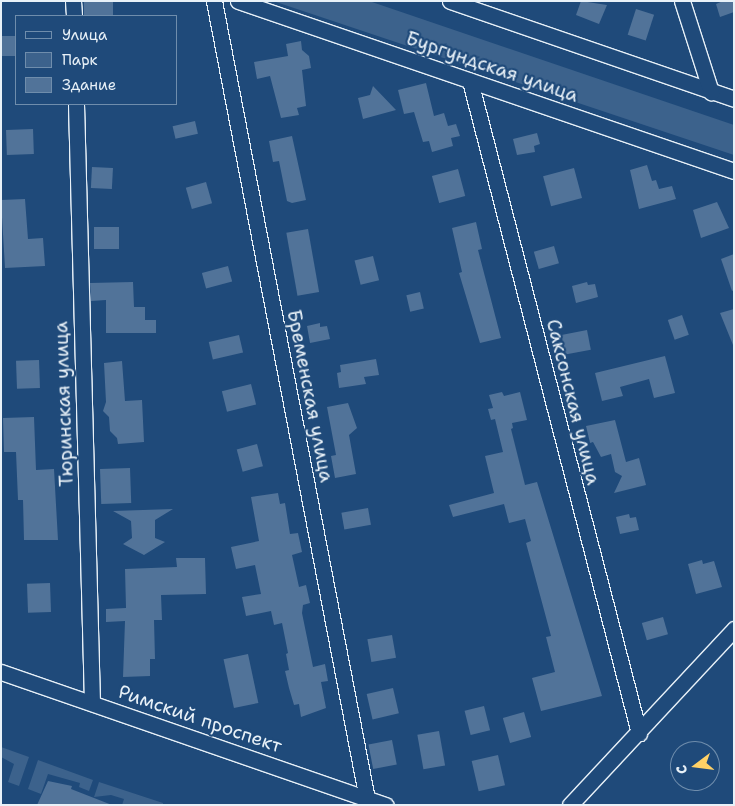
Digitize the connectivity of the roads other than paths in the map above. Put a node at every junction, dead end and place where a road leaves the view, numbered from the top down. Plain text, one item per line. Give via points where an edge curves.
1 (73, 1) edge
2 (214, 1) edge
3 (238, 1) edge
4 (450, 1) edge
5 (682, 1) edge
6 (74, 15) edge
7 (470, 81) junction
8 (711, 92) junction
9 (734, 99) edge
10 (76, 105) edge
11 (734, 171) edge
12 (734, 629) edge
13 (1, 672) edge
14 (92, 702) junction
15 (639, 733) junction
16 (366, 799) junction
17 (386, 805) edge
18 (570, 805) edge

1 - 6 street
2 - 16 street, Бременская улица
3 - 7 street, Бургундская улица
4 - 8 street
5 - 8 street
7 - 11 street, Бургундская улица
7 - 15 street, Саксонская улица
8 - 9 street
10 - 14 street, Тюринская улица
12 - 15 street
13 - 14 street, Римский проспект
14 - 16 street, Римский проспект
15 - 18 street
16 - 17 street, Римский проспект

